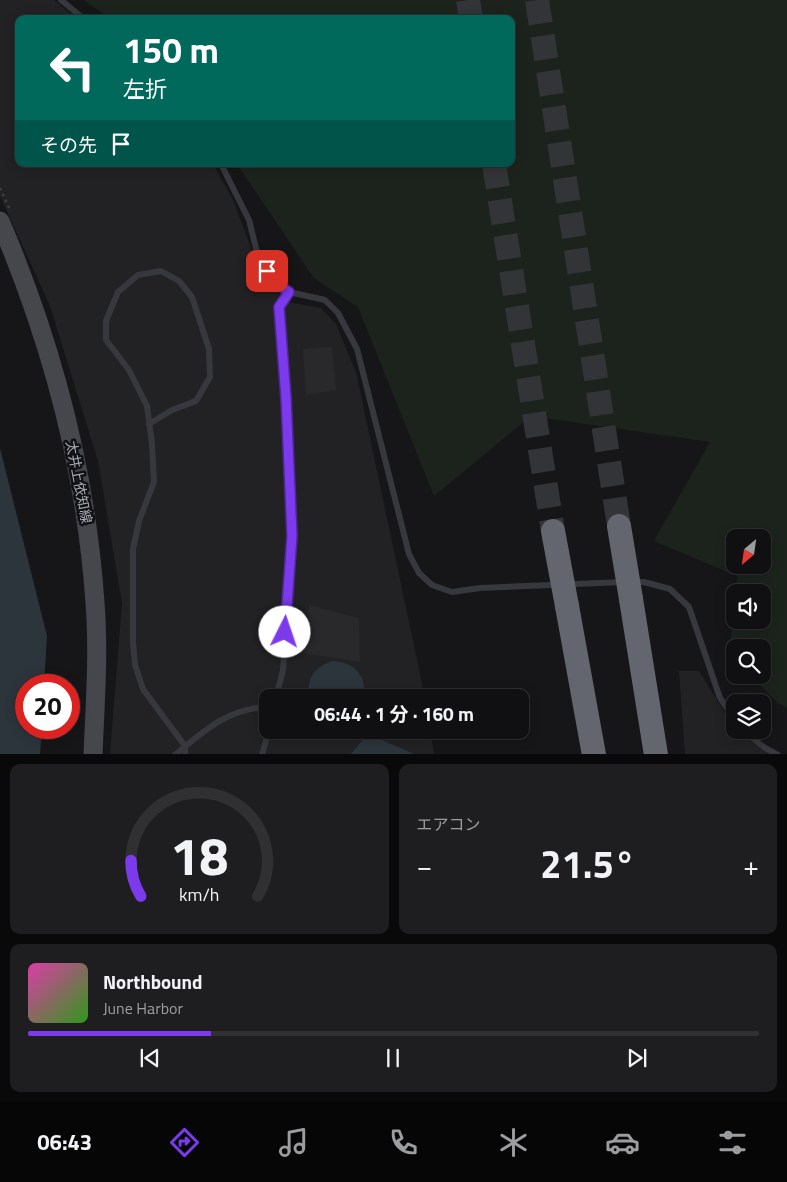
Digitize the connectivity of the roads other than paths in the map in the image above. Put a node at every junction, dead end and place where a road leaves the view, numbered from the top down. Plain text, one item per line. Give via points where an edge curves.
1 (61, 0) edge
2 (79, 15) edge
3 (222, 167) edge
4 (0, 221) edge
5 (289, 292) junction
6 (149, 424) junction
7 (619, 526) tunnel mouth
8 (553, 531) tunnel mouth
9 (278, 689) edge
10 (726, 707) edge
11 (259, 709) edge
12 (266, 739) edge
13 (754, 739) edge
14 (185, 746) junction
15 (93, 754) edge
16 (175, 754) edge
17 (185, 754) edge
18 (262, 754) edge
19 (594, 754) edge
20 (656, 754) edge
21 (778, 754) edge

1 - 2 lane
3 - 5 lane via 249,220 260,260 274,282
4 - 15 main road, 太井上依知線 via 33,304 58,380 84,507 96,605
5 - 9 lane via 279,307 292,536 283,670
5 - 10 lane via 325,300 338,313 357,349 409,554 419,573 432,586 452,592 480,588 644,582 670,589 689,608 720,698
6 - 6 lane via 147,406 129,370 106,340 106,321 118,292 138,275 161,271 179,282 192,297 208,349 210,377 196,401
6 - 14 lane via 154,482 139,521 133,549 135,665 143,689
7 - 20 highway, bridge
8 - 19 highway, bridge
11 - 14 lane via 237,712 204,729
12 - 18 lane
13 - 21 lane
14 - 16 lane
14 - 17 lane

